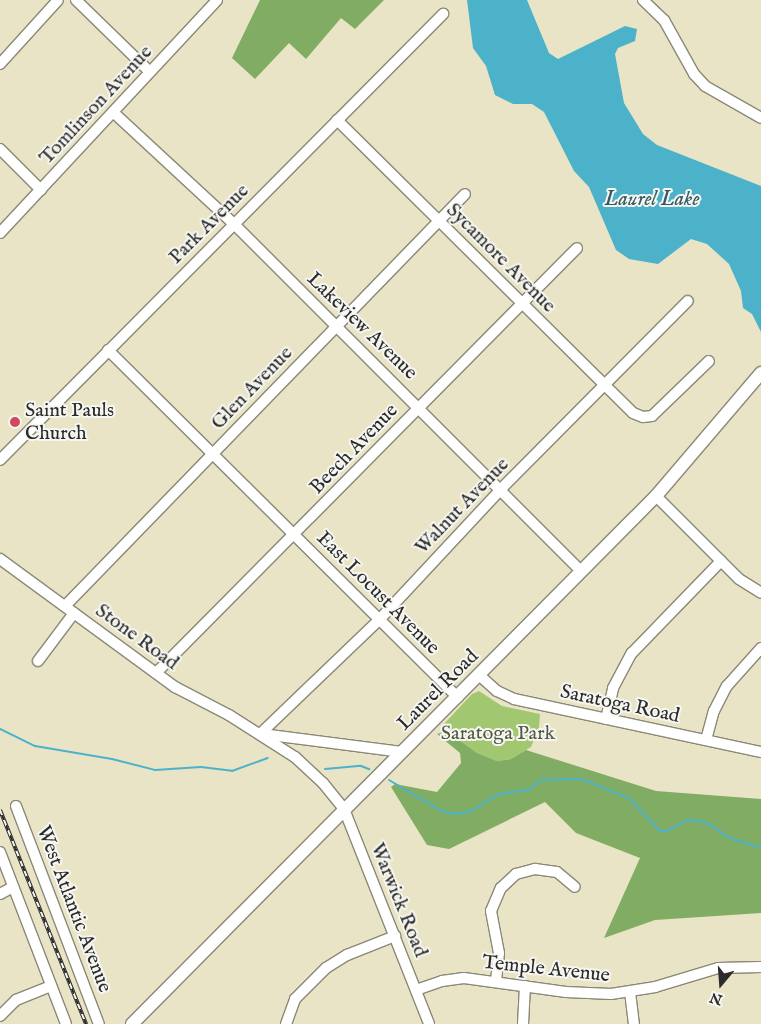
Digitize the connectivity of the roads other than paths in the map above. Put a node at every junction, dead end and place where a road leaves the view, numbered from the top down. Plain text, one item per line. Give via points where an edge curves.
1 (58, 0) edge
2 (76, 0) edge
3 (217, 0) edge
4 (643, 0) edge
5 (443, 14) dead end
6 (0, 64) edge
7 (150, 72) junction
8 (113, 112) junction
9 (761, 118) edge
10 (338, 120) junction
11 (0, 150) edge
12 (41, 190) junction
13 (464, 194) dead end
14 (439, 221) junction
15 (234, 224) junction
16 (0, 233) edge
17 (577, 248) dead end
18 (688, 301) dead end
19 (522, 303) junction
20 (336, 327) junction
21 (108, 350) junction
22 (709, 361) dead end
23 (761, 373) edge
24 (605, 384) junction
25 (419, 407) junction
26 (214, 454) junction
27 (0, 460) edge
28 (501, 489) junction
29 (656, 496) junction
30 (296, 535) junction
31 (0, 559) edge
32 (721, 561) junction
33 (581, 571) junction
34 (761, 593) edge
35 (65, 606) junction
36 (74, 613) junction
37 (378, 620) junction
38 (761, 648) edge
39 (38, 662) dead end
40 (156, 673) junction
41 (479, 675) junction
42 (458, 697) junction
43 (606, 719) junction
44 (260, 734) junction
45 (706, 740) junction
46 (402, 752) junction
47 (761, 752) edge
48 (330, 792) joint
49 (16, 806) dead end
50 (344, 809) junction
51 (0, 852) edge
52 (574, 886) dead end
53 (13, 887) junction
54 (0, 894) edge
55 (395, 936) junction
56 (761, 967) edge
57 (496, 982) junction
58 (51, 986) junction
59 (525, 986) junction
60 (416, 990) junction
61 (630, 992) junction
62 (0, 1016) edge
63 (66, 1024) edge
64 (99, 1024) edge
65 (132, 1024) edge
66 (286, 1024) edge
67 (429, 1024) edge
68 (523, 1024) edge
69 (634, 1024) edge

1 - 6 street
2 - 7 street
3 - 7 street, Tomlinson Avenue
4 - 9 street via 664,20 694,74 705,86
5 - 10 street, Park Avenue
7 - 8 street, Tomlinson Avenue
8 - 12 street, Tomlinson Avenue
8 - 15 street, Lakeview Avenue
10 - 14 street, Sycamore Avenue
10 - 15 street, Park Avenue
11 - 12 street
12 - 16 street, Tomlinson Avenue
13 - 14 street, Glen Avenue
14 - 19 street, Sycamore Avenue
14 - 20 street, Glen Avenue
15 - 20 street, Lakeview Avenue
15 - 21 street, Park Avenue
17 - 19 street, Beech Avenue
18 - 24 street, Walnut Avenue
19 - 24 street, Sycamore Avenue
19 - 25 street, Beech Avenue
20 - 25 street, Lakeview Avenue
20 - 26 street, Glen Avenue
21 - 26 street, East Locust Avenue
21 - 27 street, Park Avenue
22 - 24 street, Sycamore Avenue via 652,416 642,417
23 - 29 main road, Laurel Road
24 - 28 street, Walnut Avenue
25 - 28 street, Lakeview Avenue
25 - 30 street, Beech Avenue
26 - 30 street, East Locust Avenue
26 - 35 street, Glen Avenue
28 - 33 street, Lakeview Avenue
28 - 37 street, Walnut Avenue
29 - 32 street
29 - 33 main road, Laurel Road
30 - 37 street, East Locust Avenue
30 - 40 street, Beech Avenue
31 - 35 street, Stone Road
32 - 34 street via 744,583
32 - 43 street via 632,653 618,678
33 - 41 main road, Laurel Road
35 - 36 street, Stone Road
36 - 39 street
36 - 40 street, Stone Road
37 - 42 street, East Locust Avenue
37 - 44 street, Walnut Avenue
38 - 45 street via 727,686 714,711
40 - 44 street, Stone Road
41 - 42 main road, Laurel Road
41 - 43 street, Saratoga Road via 497,691 514,699
42 - 46 main road, Laurel Road
43 - 45 street, Saratoga Road
44 - 46 street, Stone Road
44 - 48 street, Stone Road via 295,757
45 - 47 street, Saratoga Road
46 - 50 main road, Laurel Road
48 - 50 street, Warwick Road
49 - 64 street, West Atlantic Avenue
50 - 55 street, Warwick Road
50 - 65 main road, Laurel Road
51 - 53 street
52 - 57 street via 552,871 516,869 501,888 492,907 499,953
53 - 54 street
53 - 58 street
55 - 60 street, Warwick Road
55 - 66 street via 347,955 326,968 295,999
56 - 61 street, Temple Avenue via 718,968
57 - 59 street, Temple Avenue
57 - 60 street, Temple Avenue via 456,978
58 - 62 street via 16,1000
58 - 63 street
59 - 61 street, Temple Avenue via 585,994
59 - 68 street
60 - 67 street, Warwick Road
61 - 69 street

